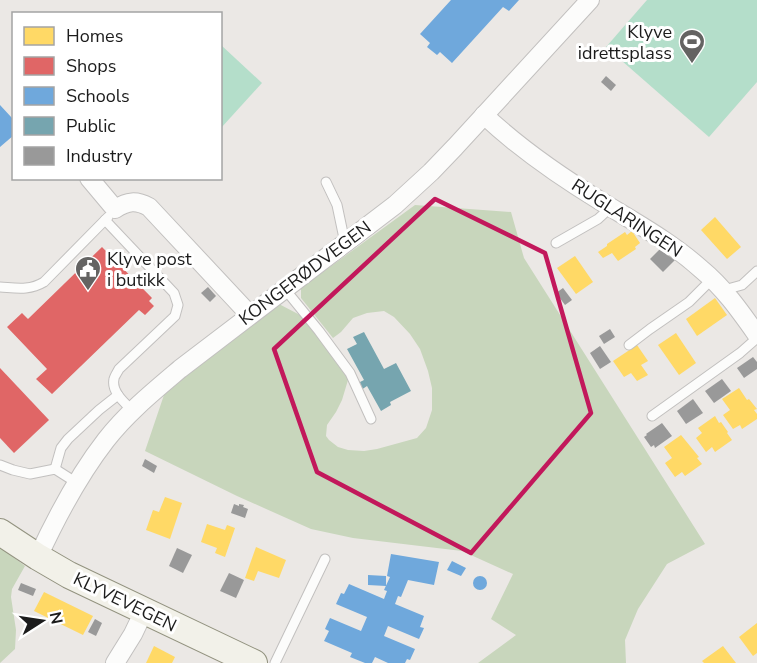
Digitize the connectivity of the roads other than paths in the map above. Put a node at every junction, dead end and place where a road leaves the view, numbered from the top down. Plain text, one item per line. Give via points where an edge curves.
1 (590, 0) edge
2 (484, 115) junction
3 (90, 180) edge
4 (326, 182) dead end
5 (611, 207) junction
6 (110, 214) junction
7 (345, 243) junction
8 (556, 243) dead end
9 (757, 271) edge
10 (718, 285) junction
11 (0, 287) edge
12 (284, 288) junction
13 (250, 315) junction
14 (757, 337) edge
15 (629, 345) dead end
16 (118, 395) junction
17 (133, 411) junction
18 (652, 416) dead end
19 (371, 419) dead end
20 (0, 465) edge
21 (55, 469) junction
22 (77, 483) junction
23 (0, 532) edge
24 (38, 557) junction
25 (325, 559) dead end
26 (144, 611) junction
27 (115, 663) edge
28 (254, 663) edge
29 (275, 663) edge

1 - 2 street, KONGERØDVEGEN
2 - 5 street, RUGLARINGEN via 538,159
2 - 7 street, KONGERØDVEGEN via 431,172
3 - 6 street
4 - 7 lane via 337,205
5 - 8 lane
5 - 10 street, RUGLARINGEN via 683,253
6 - 11 lane via 44,282 27,289
6 - 13 street via 132,202 149,207
6 - 16 lane via 174,293 178,305 176,315 119,369 114,378
7 - 12 street, KONGERØDVEGEN
9 - 10 lane via 741,285
10 - 14 street, RUGLARINGEN
10 - 15 lane
12 - 13 street, KONGERØDVEGEN
12 - 19 lane via 350,373
13 - 17 street, KONGERØDVEGEN
14 - 18 lane
16 - 17 lane
16 - 21 lane via 61,448
17 - 22 street, KONGERØDVEGEN via 106,439
20 - 21 lane via 30,474
21 - 22 lane
22 - 24 street, KONGERØDVEGEN
23 - 24 main road, KLYVEVEGEN
24 - 26 main road, KLYVEVEGEN
25 - 29 lane
26 - 27 street
26 - 28 main road, KLYVEVEGEN

